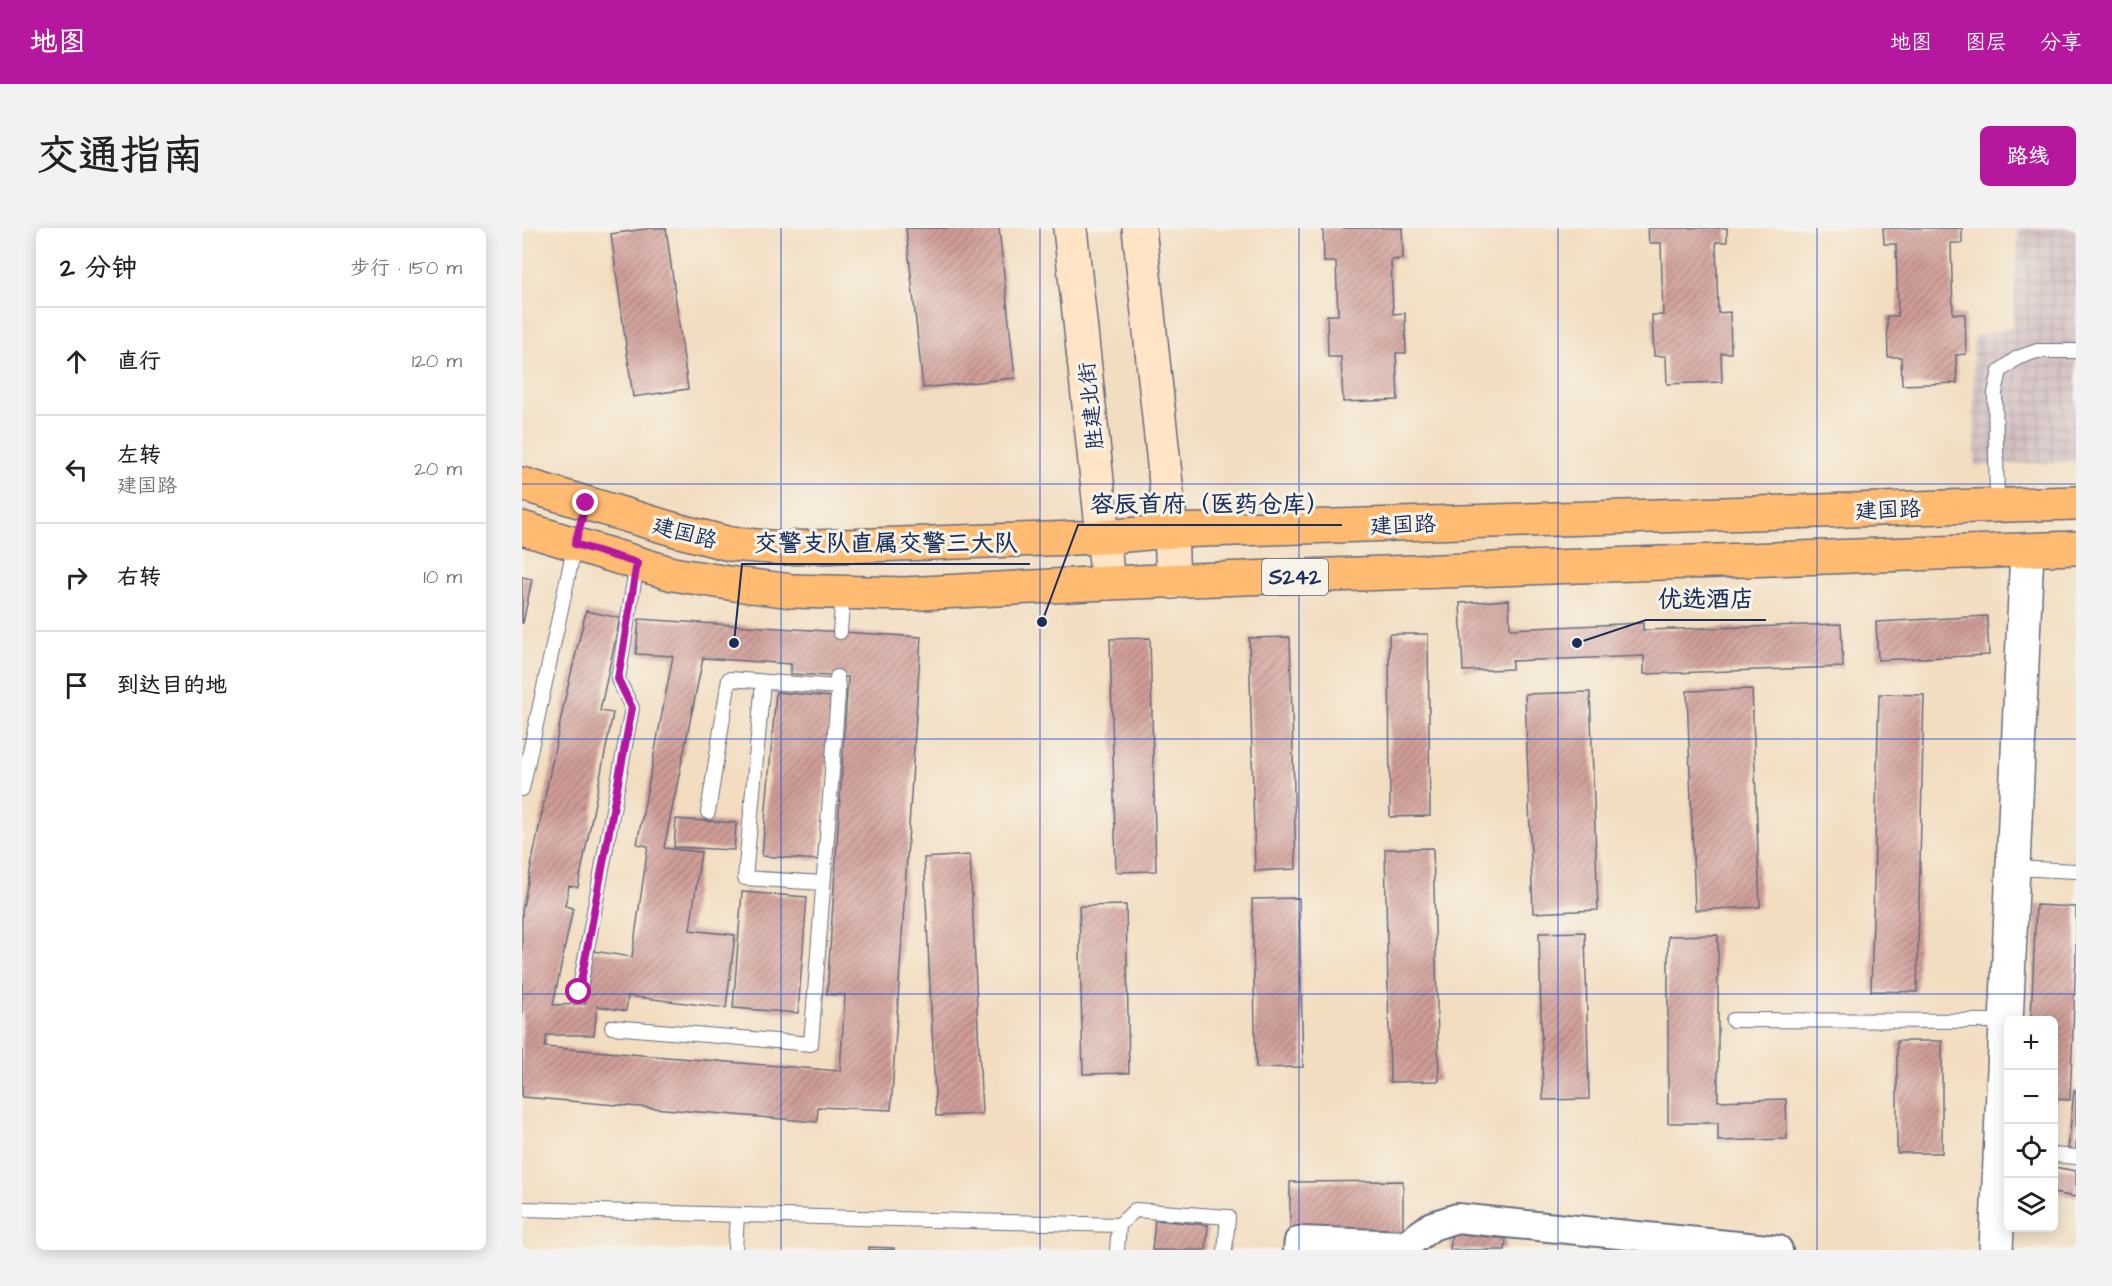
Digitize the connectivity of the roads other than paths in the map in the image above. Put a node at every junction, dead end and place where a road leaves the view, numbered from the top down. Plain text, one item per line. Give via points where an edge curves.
1 (1070, 228) edge
2 (1139, 228) edge
3 (2076, 351) edge
4 (522, 484) edge
5 (586, 503) junction
6 (2076, 503) edge
7 (1997, 506) junction
8 (522, 528) edge
9 (1171, 531) junction
10 (1104, 537) junction
11 (575, 544) junction
12 (2076, 548) edge
13 (2027, 550) junction
14 (637, 563) junction
15 (1173, 582) junction
16 (1108, 583) junction
17 (843, 592) junction
18 (840, 632) dead end
19 (763, 682) junction
20 (522, 789) edge
21 (708, 812) dead end
22 (2013, 868) junction
23 (2076, 871) edge
24 (823, 883) junction
25 (579, 992) dead end
26 (2006, 1016) edge
27 (1733, 1020) dead end
28 (2004, 1021) edge
29 (612, 1027) dead end
30 (2005, 1070) edge
31 (2004, 1124) edge
32 (2004, 1150) edge
33 (2058, 1155) edge
34 (2076, 1157) edge
35 (522, 1209) edge
36 (737, 1215) junction
37 (1119, 1225) junction
38 (1542, 1238) edge
39 (1675, 1245) edge
40 (1406, 1248) edge
41 (735, 1250) edge
42 (1117, 1250) edge
43 (1225, 1250) edge
44 (1298, 1250) edge
45 (1778, 1250) edge
46 (1996, 1250) edge

1 - 10 main road, 胜建北街
2 - 9 main road
3 - 7 lane via 2037,351 2017,358 2000,371 1995,393
4 - 5 main road, 建国路 / S242
5 - 10 main road, 建国路 / S242 via 730,544 783,548
5 - 11 main road
6 - 7 main road, 建国路 / S242
7 - 9 main road, 建国路 / S242
8 - 11 main road, 建国路 / S242
9 - 10 main road, 建国路 / S242
9 - 15 main road
10 - 16 main road, 胜建北街
11 - 14 main road, 建国路 / S242
11 - 20 lane
12 - 13 main road, 建国路 / S242
13 - 15 main road, 建国路 / S242
13 - 22 street
14 - 17 main road, 建国路 / S242 via 735,585
14 - 25 lane via 618,679 632,708
15 - 16 main road, 建国路 / S242
16 - 17 main road, 建国路 / S242 via 904,594
17 - 18 lane
19 - 21 lane via 729,679
19 - 24 lane via 745,878
19 - 24 lane via 837,682
22 - 23 lane
22 - 26 street
24 - 29 lane via 811,1044
27 - 28 lane
30 - 31 street
32 - 46 street
33 - 34 lane
35 - 36 lane
36 - 37 lane
36 - 41 lane
37 - 42 lane
37 - 43 lane via 1135,1210 1228,1217
38 - 39 street
38 - 40 street via 1457,1218 1432,1226
39 - 45 street
40 - 44 street via 1299,1241

